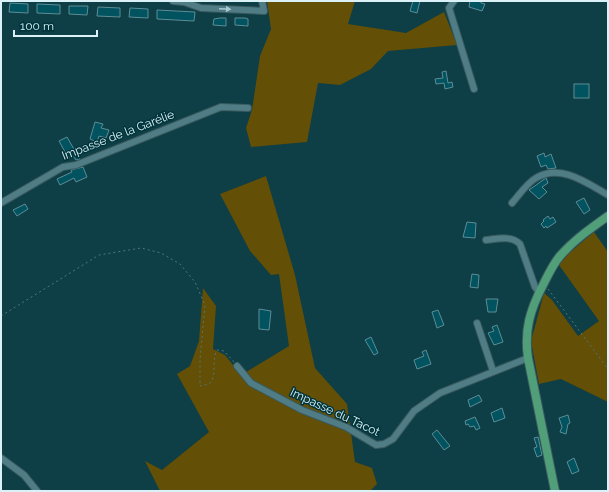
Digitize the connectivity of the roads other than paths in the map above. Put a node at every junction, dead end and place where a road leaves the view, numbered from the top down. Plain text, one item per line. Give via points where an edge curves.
1 (173, 1) edge
2 (262, 1) edge
3 (454, 1) edge
4 (474, 89) dead end
5 (248, 108) dead end
6 (608, 195) edge
7 (1, 203) edge
8 (512, 203) dead end
9 (608, 216) edge
10 (486, 240) dead end
11 (541, 289) junction
12 (477, 324) dead end
13 (528, 358) junction
14 (237, 366) road end
15 (493, 371) junction
16 (1, 458) edge
17 (37, 491) edge
18 (556, 491) edge

1 -> 2 street via 200,8 264,11
3 - 4 street via 449,8
5 - 7 street, Impasse de la Garélie via 221,108 76,165 63,167
6 - 8 street via 574,176 551,173 535,178
9 - 11 main road via 565,251
10 - 11 street via 510,238 517,241 535,287
11 - 13 main road via 531,310 527,329
12 - 15 street
13 - 15 street, Impasse du Tacot
13 - 18 main road
14 - 15 street, Impasse du Tacot via 251,382 302,410 346,427 376,445 393,439 414,411 440,393
16 - 17 street via 24,475

